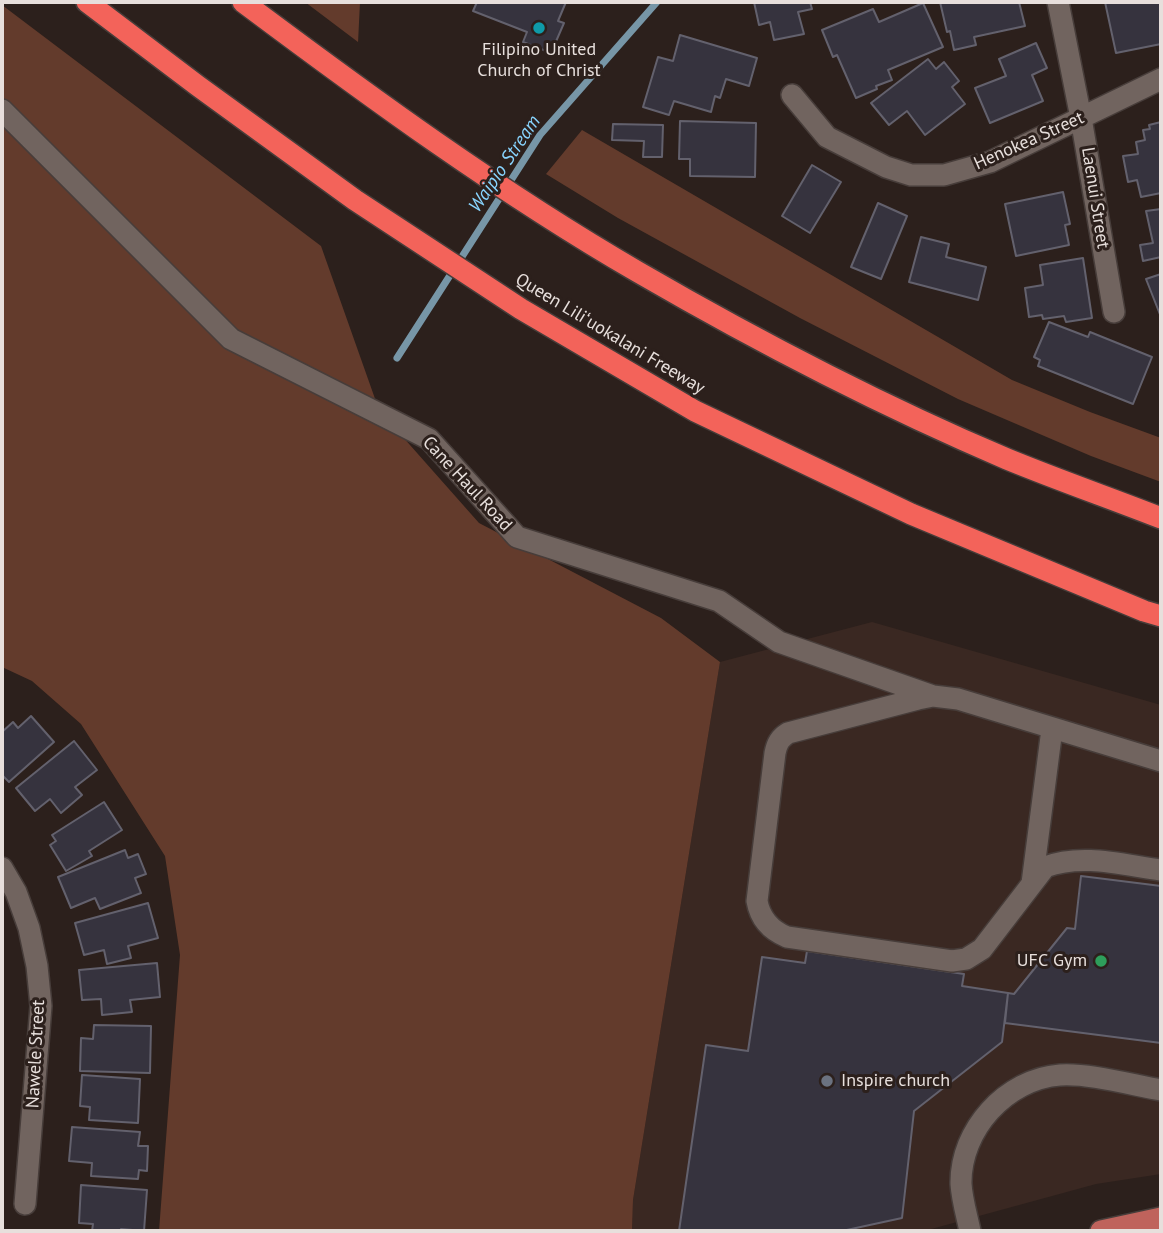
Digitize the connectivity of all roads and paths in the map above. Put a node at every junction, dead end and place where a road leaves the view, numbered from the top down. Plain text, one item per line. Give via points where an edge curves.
1 (76, 2) edge
2 (87, 2) edge
3 (243, 2) edge
4 (251, 2) edge
5 (1058, 2) edge
6 (296, 41) junction
7 (1161, 79) edge
8 (198, 86) junction
9 (792, 95) dead end
10 (2, 110) edge
11 (1082, 118) junction
12 (1114, 312) dead end
13 (1161, 518) edge
14 (1161, 616) edge
15 (933, 696) junction
16 (1052, 729) junction
17 (1161, 761) edge
18 (2, 868) edge
19 (1161, 870) edge
20 (1032, 883) junction
21 (1161, 1090) edge
22 (25, 1204) dead end
23 (1161, 1218) edge
24 (970, 1231) edge
25 (1101, 1231) edge

1 - 8 highway
2 - 8 highway, Queen Liliʻuokalani Freeway
3 - 6 highway
4 - 6 highway
5 - 11 street, Laenui Street
6 - 13 highway via 555,221 733,326 874,399 1008,459
7 - 11 street, Henokea Street
8 - 14 highway, Queen Liliʻuokalani Freeway via 355,200 521,309 707,417 911,514
9 - 11 street, Henokea Street via 827,138 911,175 944,175 990,162
10 - 15 street, Cane Haul Road via 231,340 429,439 517,537 719,601 779,642
11 - 12 street, Laenui Street
15 - 16 street via 958,699
15 - 20 street via 781,737 775,753 757,894 763,918 775,932 787,937 952,961 982,949
16 - 17 street
16 - 20 street
18 - 22 street, Nawele Street via 29,928 41,1006
19 - 20 street via 1077,860 1045,867
21 - 24 street via 1060,1075 1035,1080 1013,1092 988,1111 966,1149 961,1183
23 - 25 main road

